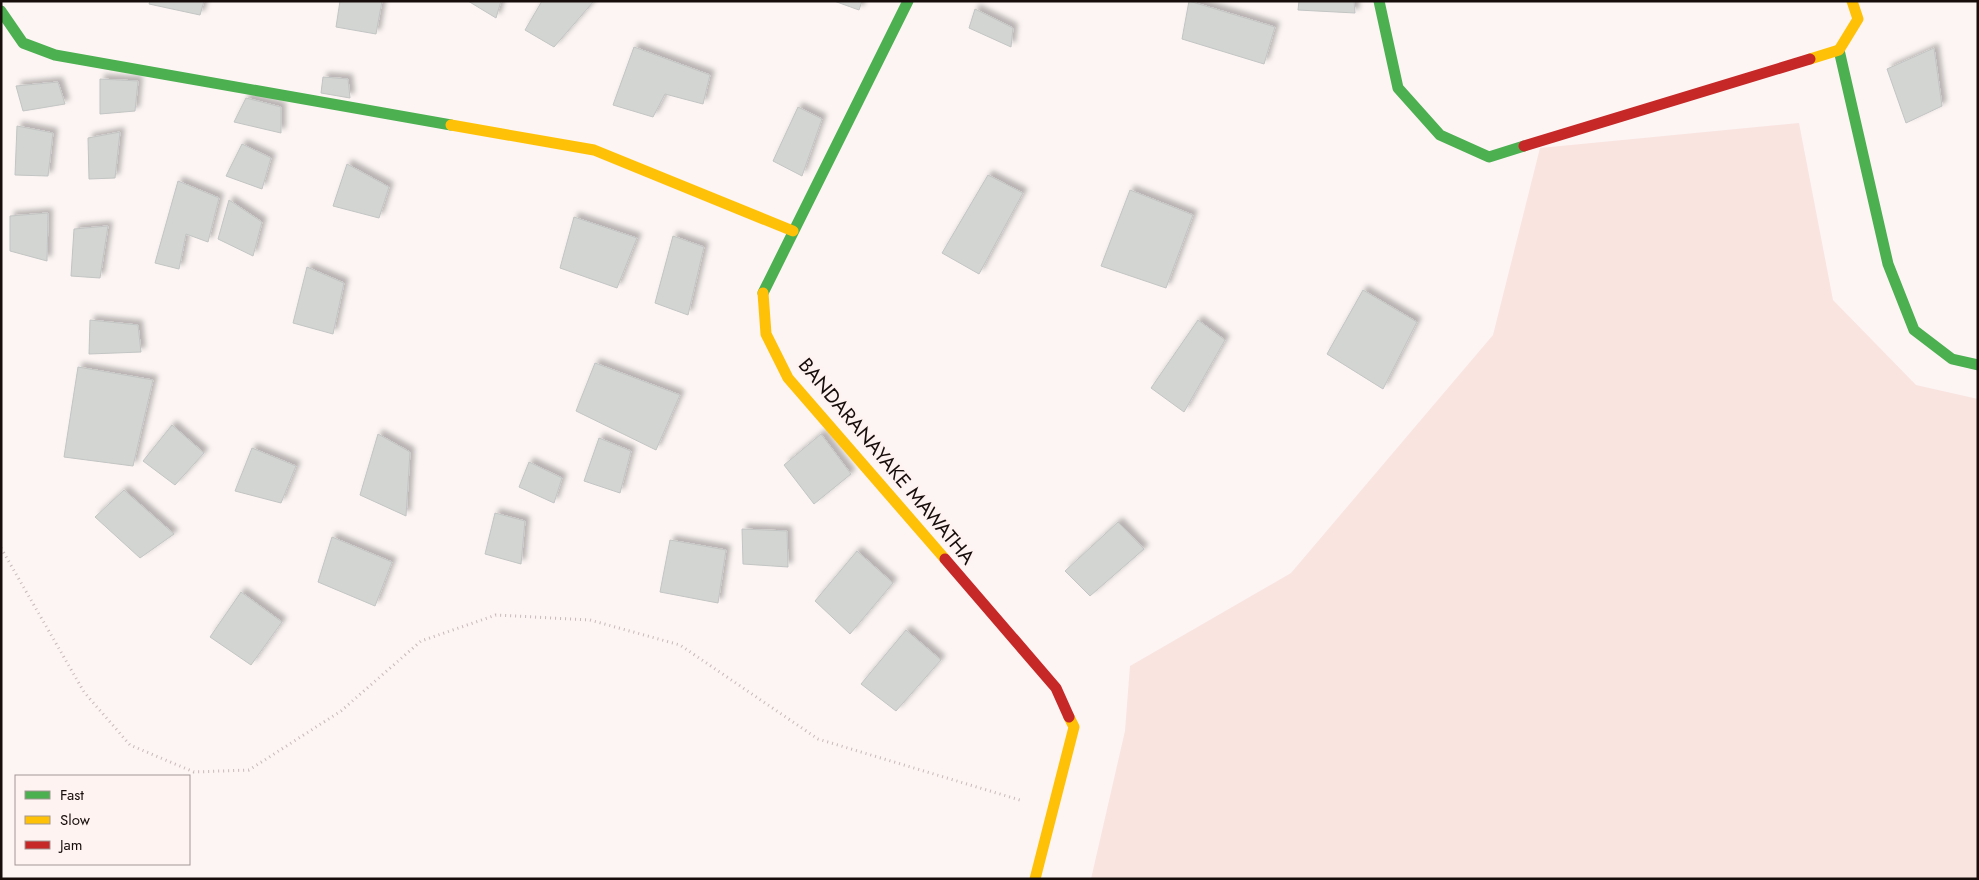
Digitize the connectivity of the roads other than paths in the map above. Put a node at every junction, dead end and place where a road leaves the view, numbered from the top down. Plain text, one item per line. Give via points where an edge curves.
1 (908, 1) edge
2 (1378, 1) edge
3 (1852, 1) edge
4 (1, 11) edge
5 (1839, 50) junction
6 (793, 231) junction
7 (1978, 365) edge
8 (1035, 879) edge

1 - 6 street, BANDARANAYAKE MAWATHA
2 - 5 street via 1398,88 1440,135 1489,157
3 - 5 street via 1858,19
4 - 6 street via 23,43 55,55 594,150
5 - 7 street via 1888,264 1914,330 1952,359
6 - 8 street, BANDARANAYAKE MAWATHA via 763,291 766,334 788,378 1056,688 1074,727

